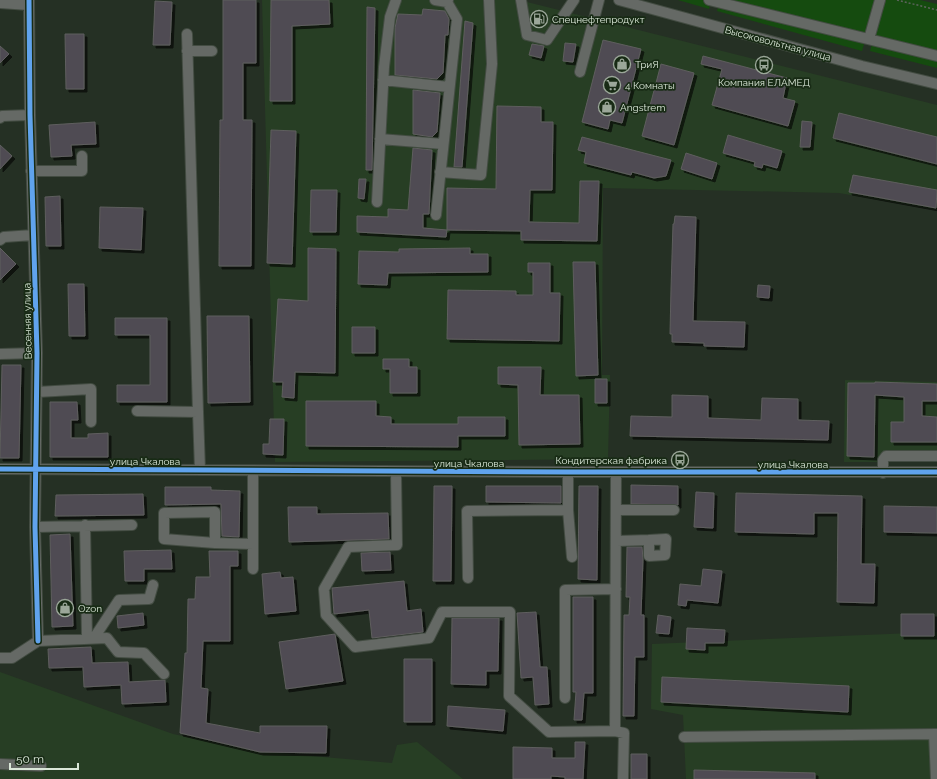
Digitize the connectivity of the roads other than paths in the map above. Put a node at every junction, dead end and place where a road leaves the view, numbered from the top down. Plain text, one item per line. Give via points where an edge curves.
1 (396, 0) edge
2 (435, 0) edge
3 (489, 0) edge
4 (521, 0) edge
5 (574, 0) edge
6 (599, 0) edge
7 (619, 0) edge
8 (880, 0) edge
9 (448, 1) edge
10 (713, 1) edge
11 (0, 3) edge
12 (29, 3) edge
13 (187, 34) dead end
14 (869, 39) junction
15 (187, 51) junction
16 (212, 51) dead end
17 (937, 56) edge
18 (580, 72) dead end
19 (383, 80) junction
20 (937, 84) edge
21 (449, 87) junction
22 (30, 115) junction
23 (0, 118) edge
24 (380, 139) junction
25 (443, 144) junction
26 (82, 156) dead end
27 (31, 171) junction
28 (440, 172) junction
29 (377, 202) dead end
30 (436, 215) dead end
31 (33, 235) junction
32 (0, 240) edge
33 (37, 353) junction
34 (0, 354) edge
35 (37, 392) junction
36 (138, 411) dead end
37 (198, 412) junction
38 (91, 422) dead end
39 (937, 456) edge
40 (0, 469) edge
41 (36, 469) junction
42 (200, 470) junction
43 (253, 471) junction
44 (396, 472) junction
45 (568, 472) junction
46 (616, 472) junction
47 (937, 472) edge
48 (883, 473) junction
49 (568, 510) junction
50 (616, 510) junction
51 (673, 510) dead end
52 (85, 525) junction
53 (132, 525) dead end
54 (35, 527) junction
55 (649, 540) dead end
56 (617, 541) junction
57 (215, 543) junction
58 (253, 544) junction
59 (572, 557) dead end
60 (253, 569) dead end
61 (468, 578) dead end
62 (153, 585) dead end
63 (616, 589) junction
64 (90, 639) junction
65 (38, 641) junction
66 (0, 658) edge
67 (164, 674) dead end
68 (565, 698) dead end
69 (615, 731) junction
70 (935, 734) edge
71 (684, 737) dead end
72 (0, 764) edge
73 (41, 766) dead end
74 (623, 779) edge
75 (936, 779) edge

1 - 19 street via 390,17
2 - 9 street
3 - 28 street via 492,64 481,175
4 - 5 street via 527,35 547,40
6 - 18 street
7 - 20 street, Высоковольтная улица
8 - 14 street
9 - 21 street via 457,20
10 - 14 street
11 - 12 street
12 - 22 street, Весенняя улица
13 - 15 street
14 - 17 street
15 - 16 street
15 - 37 street
19 - 21 street
19 - 24 street
21 - 25 street
22 - 23 street
22 - 27 street, Весенняя улица
24 - 25 street
24 - 29 street
25 - 28 street
26 - 27 street via 82,171
27 - 31 street, Весенняя улица
28 - 30 street
31 - 32 street via 4,237
31 - 33 street, Весенняя улица
33 - 34 street
33 - 35 street, Весенняя улица
35 - 38 street via 90,389
35 - 41 street, Весенняя улица
36 - 37 street
37 - 42 street
39 - 48 street via 886,456 883,460
40 - 41 street, улица Чкалова
41 - 42 street, улица Чкалова
41 - 54 street, Весенняя улица
42 - 43 street, улица Чкалова
43 - 44 street, улица Чкалова
43 - 58 street
44 - 45 street, улица Чкалова
44 - 69 street via 397,545 348,547 324,589 326,615 356,647 429,638 442,612 510,612 509,696 549,732
45 - 46 street, улица Чкалова
45 - 49 street
46 - 48 street, улица Чкалова
46 - 50 street
47 - 48 street, улица Чкалова
49 - 59 street
49 - 61 street via 467,511
50 - 51 street
50 - 56 street
52 - 53 street
52 - 54 street
52 - 64 street
54 - 65 street, Весенняя улица
55 - 56 street
56 - 63 street
57 - 57 street via 164,539 164,513 215,512
57 - 58 street
58 - 60 street
62 - 64 street via 149,599 119,600
63 - 68 street via 565,590
63 - 69 street
64 - 65 street
64 - 67 street via 107,638 118,652 144,653
65 - 66 street via 12,658
69 - 74 street via 624,733
70 - 71 street
70 - 75 street
72 - 73 street

